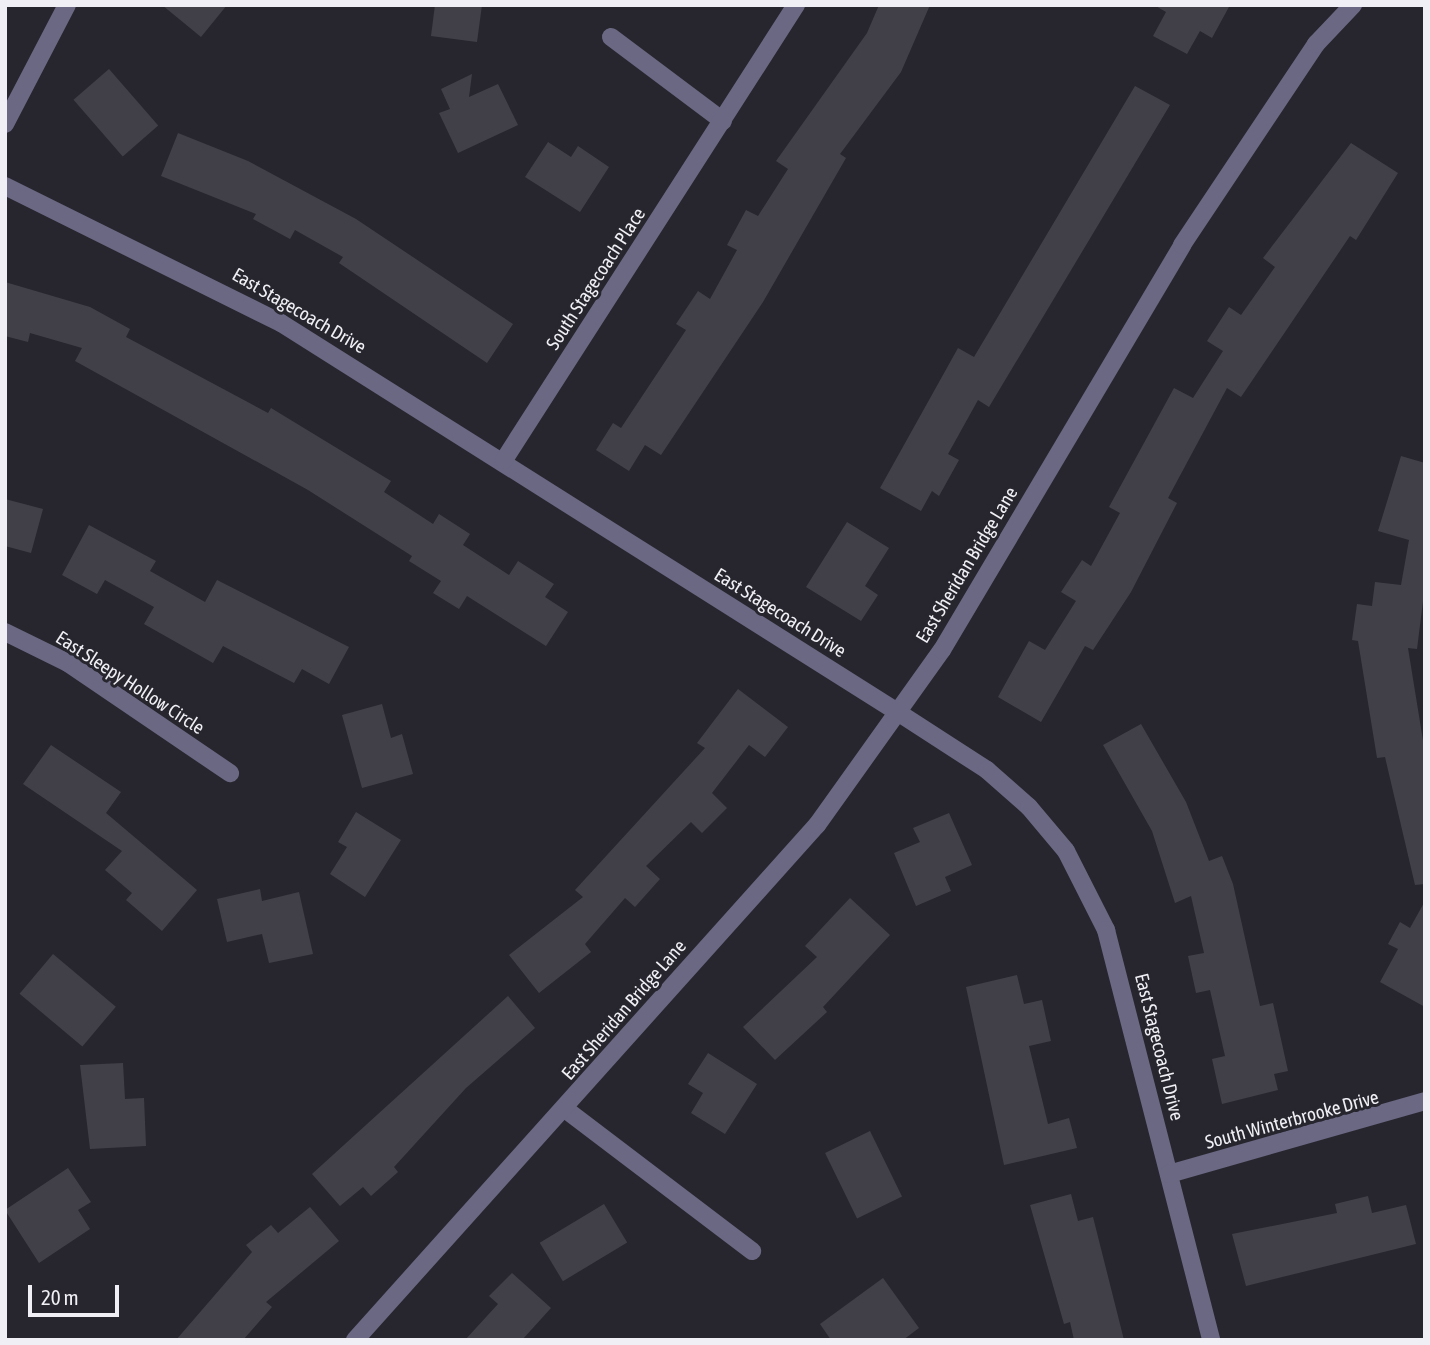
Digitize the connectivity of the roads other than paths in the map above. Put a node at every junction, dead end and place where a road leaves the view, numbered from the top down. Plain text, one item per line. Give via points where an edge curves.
1 (67, 5) edge
2 (796, 5) edge
3 (1353, 5) edge
4 (611, 37) dead end
5 (723, 121) junction
6 (5, 124) edge
7 (5, 186) edge
8 (504, 460) junction
9 (5, 632) edge
10 (899, 713) junction
11 (230, 773) dead end
12 (1425, 1101) edge
13 (565, 1109) junction
14 (1168, 1174) junction
15 (752, 1251) dead end
16 (355, 1340) edge
17 (1211, 1340) edge

1 - 6 street
2 - 5 street, South Stagecoach Place
3 - 10 street, East Sheridan Bridge Lane via 1316,44 1182,245
4 - 5 street
5 - 8 street, South Stagecoach Place
7 - 8 street, East Stagecoach Drive via 187,271
8 - 10 street, East Stagecoach Drive
9 - 11 street, East Sleepy Hollow Circle via 68,663
10 - 13 street, East Sheridan Bridge Lane via 817,825
10 - 14 street, East Stagecoach Drive via 1029,807 1083,879 1116,961
12 - 14 street, South Winterbrooke Drive
13 - 15 street, East Sheridan Bridge Lane
13 - 16 street, East Sheridan Bridge Lane
14 - 17 street, East Stagecoach Drive

